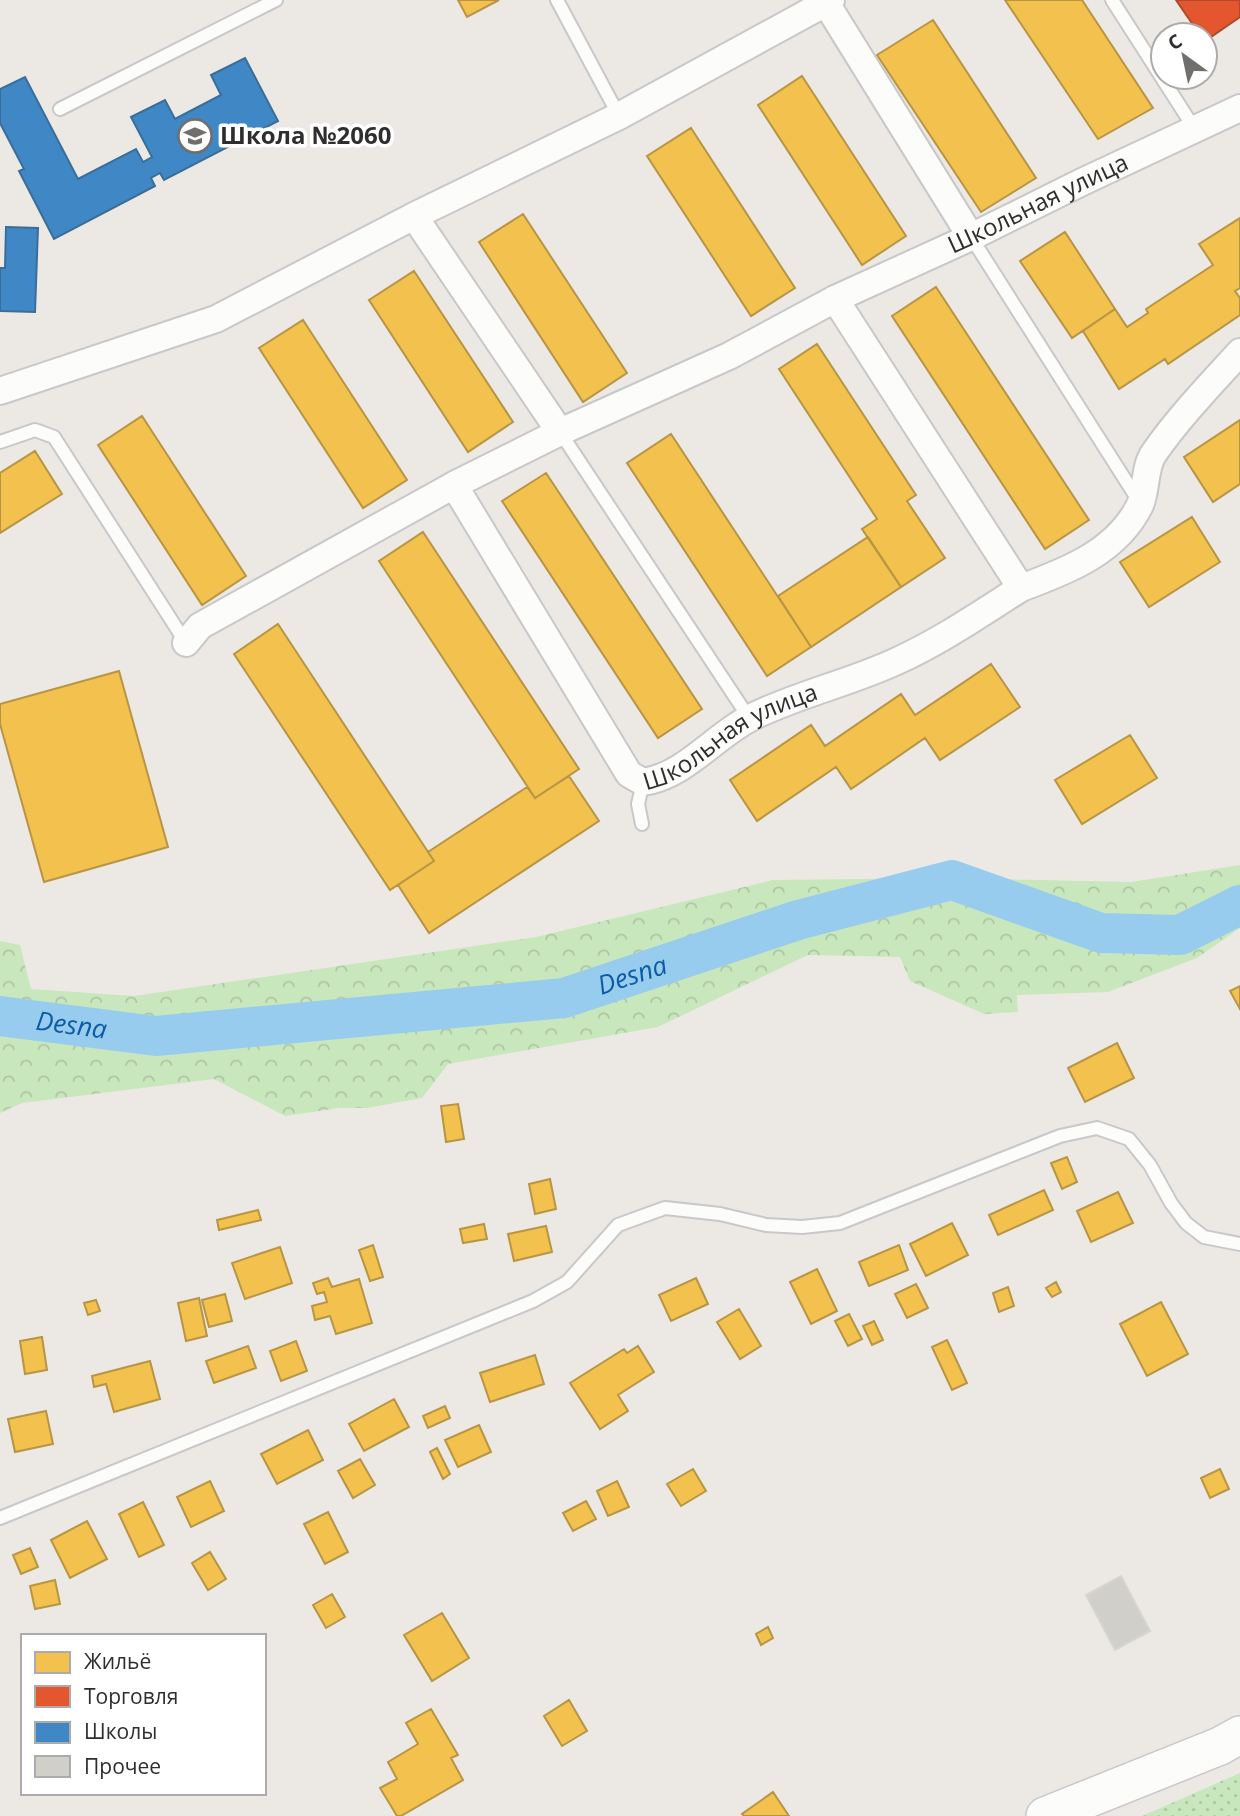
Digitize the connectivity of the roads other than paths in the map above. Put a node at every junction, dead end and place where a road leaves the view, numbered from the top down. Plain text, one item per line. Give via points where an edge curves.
1 (275, 0) edge
2 (557, 0) edge
3 (1111, 0) edge
4 (829, 1) edge
5 (1240, 107) edge
6 (60, 109) dead end
7 (619, 116) junction
8 (1194, 128) junction
9 (414, 216) junction
10 (971, 237) junction
11 (835, 299) junction
12 (1240, 352) edge
13 (4, 385) edge
14 (560, 432) junction
15 (0, 442) edge
16 (454, 485) junction
17 (1140, 504) junction
18 (1021, 588) junction
19 (186, 643) joint
20 (750, 718) junction
21 (643, 782) junction
22 (642, 824) dead end
23 (1240, 1244) edge
24 (0, 1518) edge
25 (1240, 1735) edge
26 (1045, 1816) edge

1 - 6 lane
2 - 7 lane
3 - 8 lane
4 - 7 street
4 - 10 street
5 - 8 street, Школьная улица
7 - 9 street
8 - 10 street, Школьная улица
9 - 13 street via 216,318
9 - 14 street
10 - 11 street, Школьная улица
10 - 17 lane
11 - 14 street, Школьная улица via 729,356
11 - 18 street
12 - 17 street, Школьная улица via 1151,456
14 - 16 street, Школьная улица
14 - 20 lane
15 - 19 lane via 35,430 54,437
16 - 19 street, Школьная улица via 200,626
16 - 21 street, Школьная улица via 629,774
17 - 18 street, Школьная улица via 1119,535 1093,556
18 - 20 street, Школьная улица via 943,638 894,662
20 - 21 street, Школьная улица via 662,779
21 - 22 lane via 638,804
23 - 24 lane via 1204,1237 1186,1223 1129,1139 1097,1128 1060,1136 840,1223 766,1224 665,1208 618,1225 567,1282 533,1301
25 - 26 street

